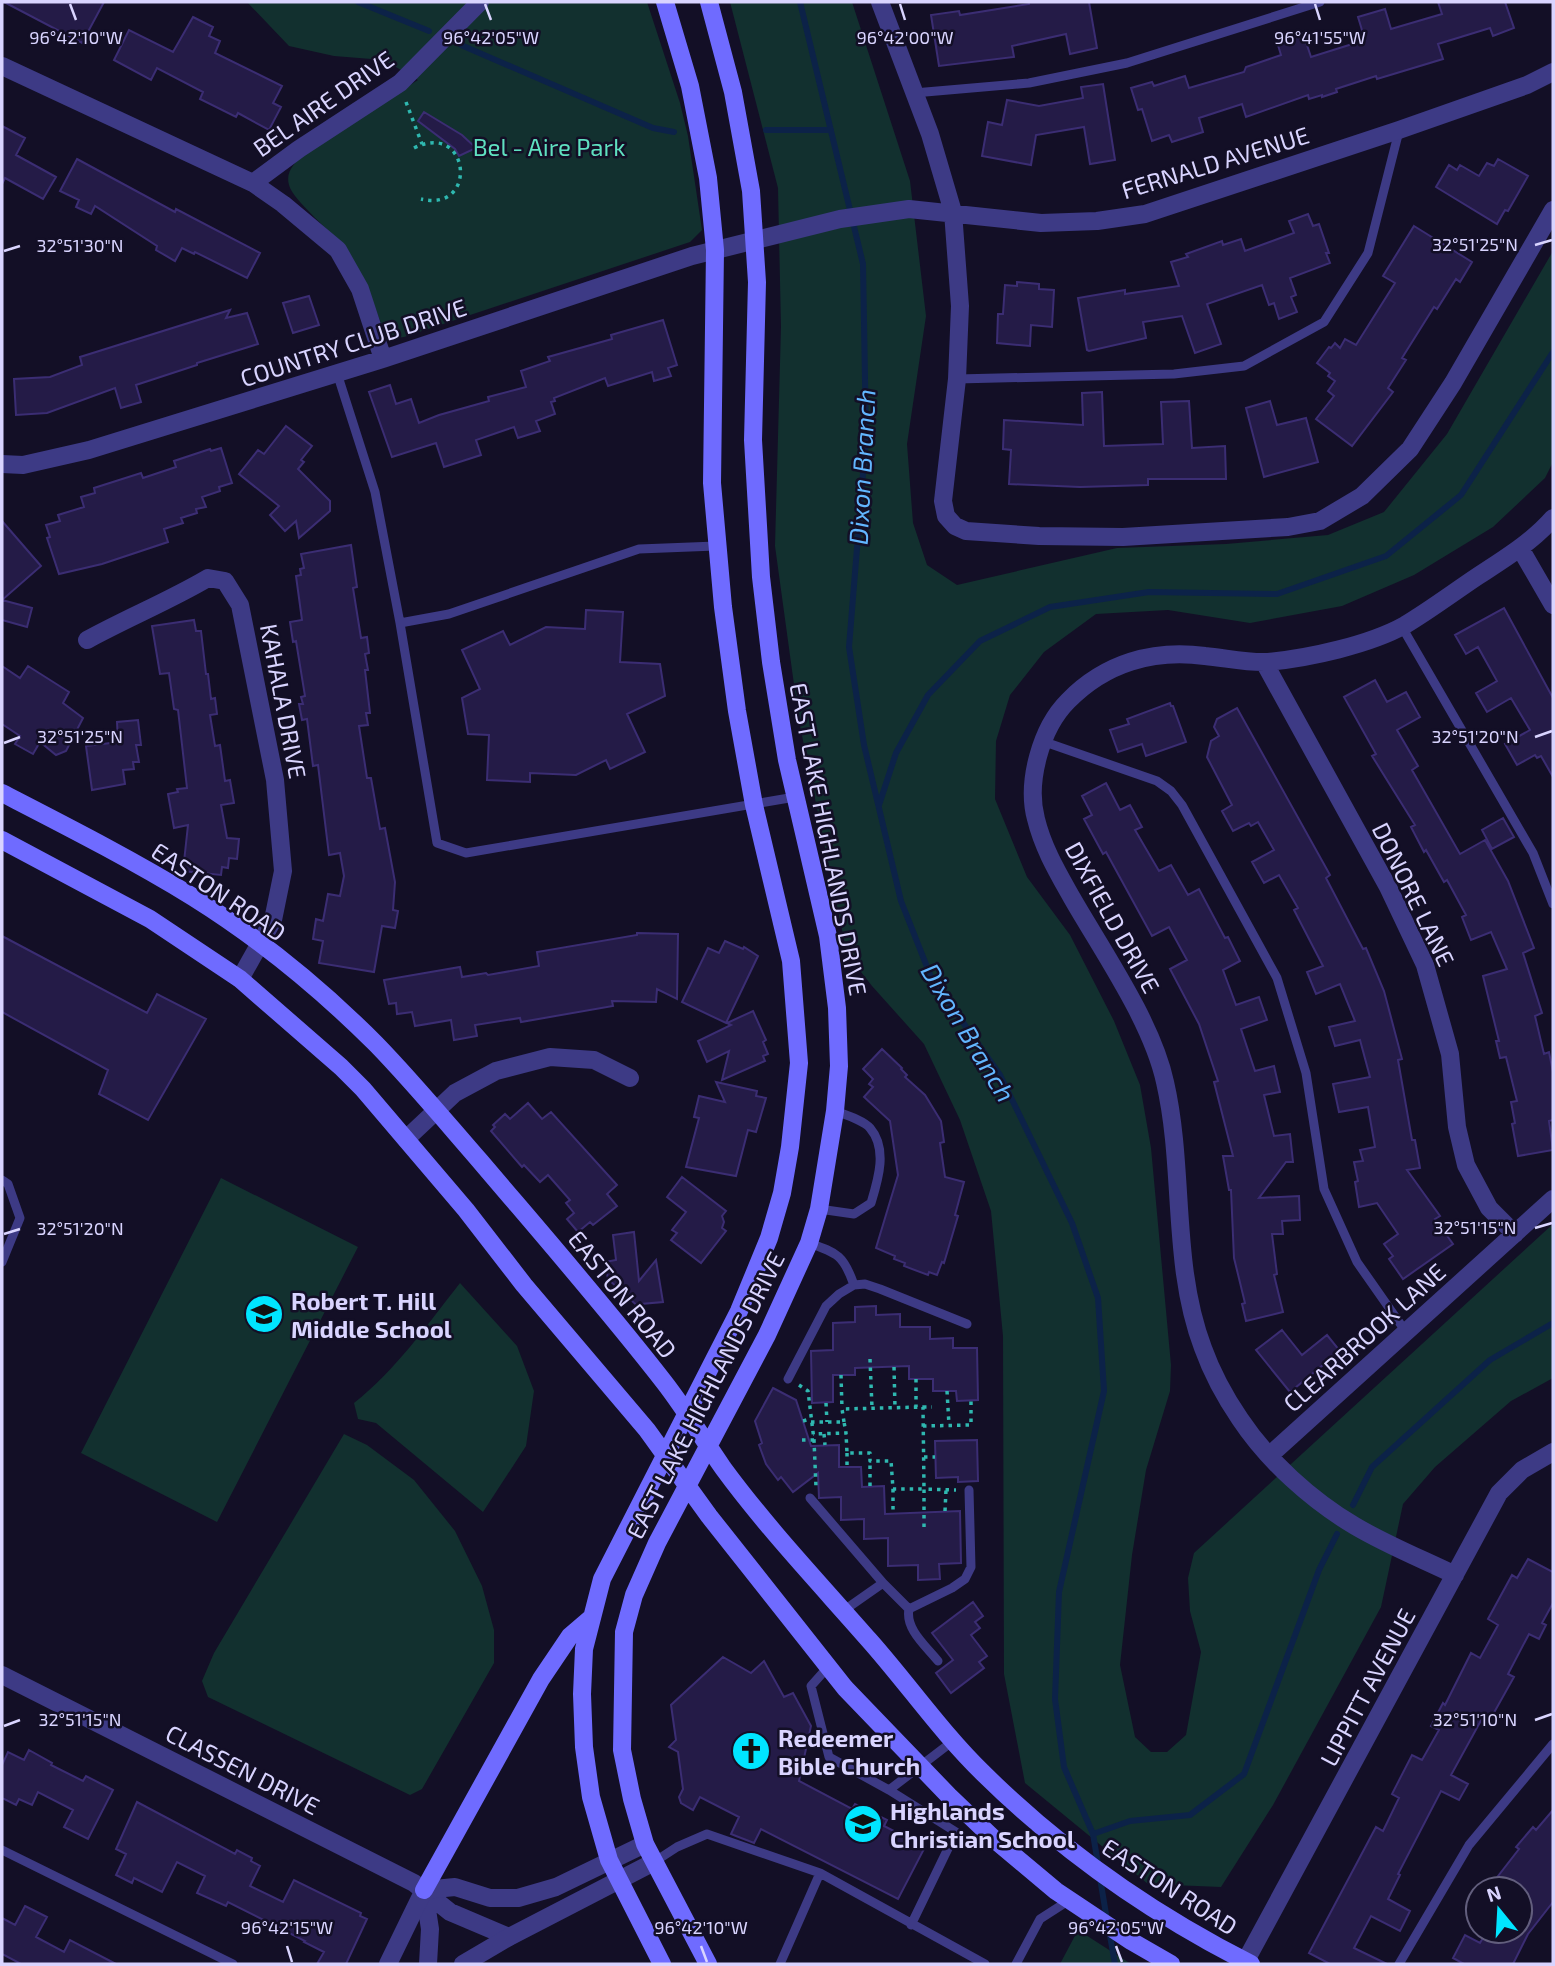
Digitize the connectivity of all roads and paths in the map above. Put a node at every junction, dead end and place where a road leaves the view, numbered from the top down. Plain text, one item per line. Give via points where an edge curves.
1 (480, 2) edge
2 (665, 2) edge
3 (709, 2) edge
4 (880, 2) edge
5 (1320, 2) edge
6 (2, 66) edge
7 (1553, 72) edge
8 (400, 83) junction
9 (914, 93) junction
10 (1399, 130) junction
11 (422, 144) junction
12 (414, 148) dead end
13 (253, 183) junction
14 (421, 200) dead end
15 (1553, 210) edge
16 (953, 212) junction
17 (756, 239) junction
18 (715, 250) junction
19 (383, 359) junction
20 (337, 373) junction
21 (957, 379) junction
22 (2, 464) edge
23 (1553, 519) edge
24 (716, 546) junction
25 (1520, 548) junction
26 (1553, 606) edge
27 (400, 623) junction
28 (1402, 626) junction
29 (87, 640) dead end
30 (1264, 662) junction
31 (1042, 741) junction
32 (2, 793) edge
33 (795, 797) junction
34 (754, 805) junction
35 (2, 839) edge
36 (1553, 904) edge
37 (260, 945) junction
38 (240, 979) junction
39 (630, 1078) dead end
40 (436, 1110) junction
41 (835, 1111) junction
42 (407, 1139) junction
43 (2, 1180) edge
44 (1553, 1199) edge
45 (819, 1209) junction
46 (1515, 1234) junction
47 (809, 1243) junction
48 (2, 1262) edge
49 (853, 1285) junction
50 (967, 1324) dead end
51 (1406, 1332) junction
52 (870, 1359) dead end
53 (894, 1367) dead end
54 (841, 1375) dead end
55 (788, 1379) joint
56 (916, 1379) dead end
57 (947, 1391) dead end
58 (971, 1400) dead end
59 (826, 1403) dead end
60 (916, 1407) junction
61 (923, 1407) junction
62 (932, 1407) dead end
63 (873, 1408) junction
64 (895, 1408) junction
65 (842, 1409) junction
66 (687, 1415) junction
67 (803, 1421) dead end
68 (810, 1421) junction
69 (827, 1422) junction
70 (844, 1422) junction
71 (949, 1425) junction
72 (923, 1426) junction
73 (846, 1433) junction
74 (813, 1434) junction
75 (824, 1434) junction
76 (802, 1440) dead end
77 (814, 1440) junction
78 (825, 1445) dead end
79 (709, 1446) junction
80 (1553, 1452) edge
81 (847, 1453) junction
82 (666, 1455) junction
83 (1270, 1455) junction
84 (924, 1457) junction
85 (935, 1457) dead end
86 (870, 1461) junction
87 (848, 1467) dead end
88 (688, 1486) junction
89 (870, 1486) dead end
90 (892, 1489) junction
91 (924, 1489) junction
92 (946, 1490) junction
93 (969, 1490) joint
94 (810, 1498) joint
95 (945, 1511) dead end
96 (893, 1513) dead end
97 (924, 1527) dead end
98 (1455, 1575) junction
99 (883, 1583) junction
100 (909, 1609) junction
101 (841, 1612) junction
102 (591, 1618) junction
103 (938, 1661) dead end
104 (828, 1667) junction
105 (3, 1680) edge
106 (953, 1741) junction
107 (1553, 1744) edge
108 (920, 1768) junction
109 (889, 1790) junction
110 (645, 1844) junction
111 (2, 1850) edge
112 (609, 1860) junction
113 (654, 1862) junction
114 (820, 1872) junction
115 (618, 1880) junction
116 (424, 1890) junction
117 (1068, 1901) junction
118 (911, 1925) junction
119 (509, 1937) junction
120 (1247, 1963) edge
121 (233, 1964) edge
122 (388, 1964) edge
123 (428, 1964) edge
124 (463, 1964) edge
125 (662, 1964) edge
126 (708, 1964) edge
127 (780, 1964) edge
128 (985, 1964) edge
129 (1016, 1964) edge
130 (1171, 1964) edge
131 (1399, 1964) edge

1 - 8 street, BEL AIRE DRIVE
2 - 18 main road, EAST LAKE HIGHLANDS DRIVE via 703,141
3 - 17 main road, EAST LAKE HIGHLANDS DRIVE via 733,92
4 - 9 street
5 - 9 lane via 1127,63 1029,83
6 - 13 street, BEL AIRE DRIVE
7 - 10 street, FERNALD AVENUE
8 - 11 path
8 - 13 street, BEL AIRE DRIVE
9 - 16 street
10 - 16 street, FERNALD AVENUE via 1145,214 1041,223
10 - 21 lane via 1368,253 1324,322 1244,366 1174,374
11 - 12 path
11 - 14 path via 448,147 461,170 457,186 446,198
13 - 19 street, BEL AIRE DRIVE via 338,250 360,289
15 - 21 street via 1454,383 1410,449 1362,496 1320,521 1123,537 966,531 946,516 943,501
16 - 17 street, FERNALD AVENUE via 909,209 874,213
16 - 21 street via 960,306
17 - 18 street, FERNALD AVENUE
17 - 33 main road, EAST LAKE HIGHLANDS DRIVE via 755,510 771,662
18 - 19 street, COUNTRY CLUB DRIVE
18 - 24 main road, EAST LAKE HIGHLANDS DRIVE via 712,482
19 - 20 street, COUNTRY CLUB DRIVE
20 - 22 street, COUNTRY CLUB DRIVE via 89,450 23,465
20 - 27 lane via 375,492
23 - 25 street, DIXFIELD DRIVE
24 - 27 lane via 639,549 449,614
24 - 34 main road, EAST LAKE HIGHLANDS DRIVE
25 - 26 street
25 - 28 street, DIXFIELD DRIVE
27 - 34 lane via 437,843 466,853
28 - 30 street, DIXFIELD DRIVE via 1313,656
28 - 36 lane via 1533,853
29 - 37 street, KAHALA DRIVE via 208,578 225,581 240,605 275,780 283,871 272,920
30 - 31 street, DIXFIELD DRIVE via 1172,653 1124,662 1091,679 1065,703
30 - 46 street, DONORE LANE via 1388,887 1425,965 1450,1054 1466,1165 1489,1208
31 - 51 lane via 1157,781 1182,805 1277,978 1306,1073 1324,1189 1357,1262
31 - 83 street, DIXFIELD DRIVE via 1034,785 1035,816 1042,838 1151,1039 1165,1081 1184,1262 1202,1346 1242,1422
32 - 37 main road, EASTON ROAD via 176,887
33 - 34 lane
33 - 41 main road, EAST LAKE HIGHLANDS DRIVE via 828,936 838,1020
34 - 66 main road, EAST LAKE HIGHLANDS DRIVE via 791,961 797,1087 782,1193 769,1238
35 - 38 main road via 150,919
37 - 38 street, KAHALA DRIVE
37 - 40 main road, EASTON ROAD via 333,1003
38 - 42 main road via 341,1067
39 - 40 street via 594,1060 550,1057 496,1071 455,1093
40 - 42 street
40 - 66 main road, EASTON ROAD
41 - 45 main road, EAST LAKE HIGHLANDS DRIVE
41 - 45 lane via 870,1127 879,1145 880,1172 871,1203 854,1214
42 - 82 main road
43 - 48 lane via 8,1184 20,1218
44 - 46 street, CLEARBROOK LANE
45 - 47 main road, EAST LAKE HIGHLANDS DRIVE
46 - 51 street, CLEARBROOK LANE
47 - 49 lane via 843,1259
47 - 79 main road, EAST LAKE HIGHLANDS DRIVE via 768,1335
49 - 50 lane via 880,1289
49 - 55 lane via 826,1306
51 - 83 street, CLEARBROOK LANE
52 - 63 path
53 - 64 path
54 - 65 path
55 - 68 path via 808,1391
56 - 60 path
57 - 71 path
58 - 71 path via 971,1425
59 - 69 path
60 - 61 path
60 - 64 path
61 - 62 path
61 - 72 path
63 - 64 path
63 - 65 path
65 - 70 path
66 - 79 main road, EASTON ROAD
66 - 82 main road, EAST LAKE HIGHLANDS DRIVE
67 - 68 path
68 - 69 path
68 - 74 path
69 - 70 path
70 - 73 path
71 - 72 path
72 - 84 path
73 - 75 path
73 - 81 path
74 - 75 path
74 - 77 path
75 - 78 path
76 - 77 path
77 - 94 path via 816,1490
79 - 88 main road, EAST LAKE HIGHLANDS DRIVE
79 - 101 main road, EASTON ROAD
80 - 98 street, LIPPITT AVENUE via 1522,1470 1499,1493
81 - 86 path via 870,1452
81 - 87 path
82 - 88 main road
82 - 102 main road, EAST LAKE HIGHLANDS DRIVE via 602,1579
83 - 98 street, DIXFIELD DRIVE via 1300,1486 1354,1526
84 - 85 path
84 - 91 path
86 - 89 path
86 - 90 path via 891,1461
88 - 104 main road
88 - 110 main road, EAST LAKE HIGHLANDS DRIVE via 634,1595 624,1632 622,1750
90 - 91 path
90 - 96 path
91 - 92 path
91 - 97 path
92 - 93 path
92 - 95 path
93 - 100 lane via 971,1567 965,1579
94 - 99 lane
98 - 120 street, LIPPITT AVENUE
99 - 100 lane
99 - 101 lane
100 - 103 lane via 911,1628
101 - 106 main road, EASTON ROAD
102 - 112 main road, EAST LAKE HIGHLANDS DRIVE via 584,1649 584,1747 591,1797
102 - 116 main road via 570,1636 541,1679
104 - 108 main road
104 - 109 lane via 811,1686 829,1757
105 - 116 street, CLASSEN DRIVE
106 - 108 lane
106 - 120 main road, EASTON ROAD via 1038,1824 1084,1861 1204,1941
107 - 131 lane via 1469,1845
108 - 109 lane
108 - 117 main road
109 - 118 lane via 956,1832
110 - 112 street
110 - 113 main road, EAST LAKE HIGHLANDS DRIVE
111 - 121 lane
112 - 115 main road, EAST LAKE HIGHLANDS DRIVE
112 - 116 street via 519,1898 490,1898 455,1887
113 - 114 lane via 707,1834
113 - 115 street
113 - 126 main road, EAST LAKE HIGHLANDS DRIVE
114 - 118 lane
114 - 127 lane
115 - 119 street
115 - 125 main road, EAST LAKE HIGHLANDS DRIVE
116 - 119 street, CLASSEN DRIVE via 450,1912
116 - 122 street
116 - 123 street via 430,1929
117 - 129 lane via 1040,1919
117 - 130 main road
118 - 128 lane
119 - 124 street

